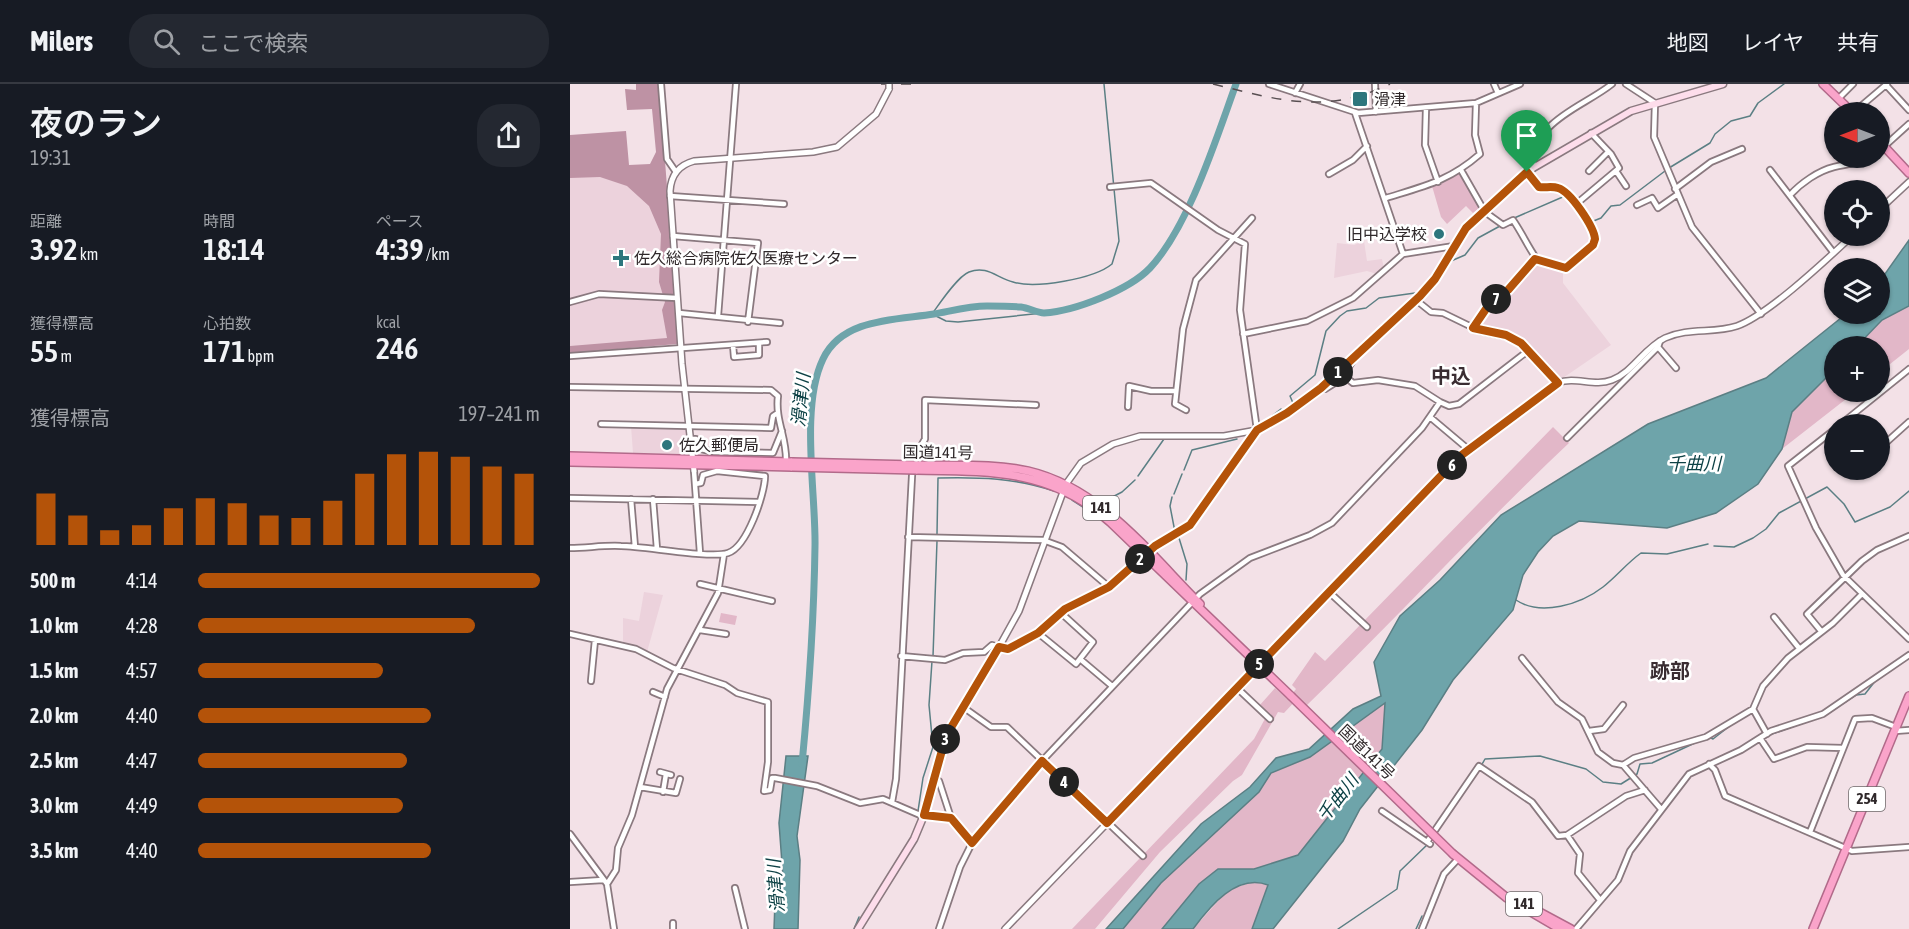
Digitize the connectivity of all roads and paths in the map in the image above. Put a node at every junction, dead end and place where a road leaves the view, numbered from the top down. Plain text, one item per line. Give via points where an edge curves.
1 (660, 84) edge
2 (736, 84) edge
3 (1269, 84) edge
4 (1300, 84) edge
5 (1375, 84) edge
6 (1494, 84) edge
7 (1520, 84) edge
8 (1612, 84) edge
9 (1626, 84) edge
10 (1723, 84) edge
11 (1823, 84) edge
12 (1853, 84) edge
13 (1886, 85) edge
14 (889, 86) edge
15 (1295, 93) junction
16 (1498, 93) junction
17 (1838, 99) junction
18 (1841, 102) edge
19 (1865, 102) edge
20 (1476, 103) junction
21 (1655, 103) junction
22 (1426, 108) junction
23 (1909, 110) edge
24 (1376, 112) junction
25 (1355, 113) junction
26 (1909, 124) edge
27 (1591, 133) junction
28 (1890, 142) edge
29 (1367, 146) junction
30 (1742, 149) dead end
31 (1608, 152) junction
32 (1890, 153) edge
33 (729, 158) junction
34 (1832, 168) edge
35 (1461, 170) junction
36 (1530, 170) junction
37 (1770, 170) dead end
38 (1588, 171) dead end
39 (1616, 171) junction
40 (676, 172) junction
41 (1909, 173) edge
42 (1329, 174) dead end
43 (1438, 182) junction
44 (1909, 182) edge
45 (1626, 186) dead end
46 (1113, 187) dead end
47 (1676, 191) junction
48 (1790, 195) junction
49 (670, 196) junction
50 (1386, 198) junction
51 (727, 200) junction
52 (1890, 200) edge
53 (784, 204) dead end
54 (1575, 205) junction
55 (1637, 205) dead end
56 (1484, 209) junction
57 (1252, 218) dead end
58 (673, 236) junction
59 (1234, 237) junction
60 (724, 240) junction
61 (1454, 246) junction
62 (1840, 246) edge
63 (1833, 252) junction
64 (1404, 254) junction
65 (1536, 258) junction
66 (677, 298) junction
67 (1416, 300) junction
68 (570, 302) edge
69 (679, 313) junction
70 (1761, 314) junction
71 (718, 316) junction
72 (748, 322) junction
73 (780, 323) dead end
74 (1473, 328) junction
75 (1243, 334) junction
76 (767, 342) dead end
77 (759, 343) junction
78 (1659, 344) junction
79 (734, 345) junction
80 (681, 348) junction
81 (1529, 350) junction
82 (570, 356) edge
83 (1676, 368) dead end
84 (1909, 369) edge
85 (1341, 374) junction
86 (1558, 383) junction
87 (570, 387) edge
88 (684, 390) junction
89 (1176, 391) junction
90 (1440, 402) junction
91 (1036, 405) dead end
92 (1128, 407) dead end
93 (1186, 410) dead end
94 (776, 414) junction
95 (1853, 414) edge
96 (1430, 417) junction
97 (1909, 422) edge
98 (601, 424) dead end
99 (689, 426) junction
100 (1257, 430) junction
101 (782, 431) junction
102 (1567, 438) dead end
103 (1824, 438) edge
104 (690, 439) junction
105 (1890, 439) edge
106 (1468, 449) junction
107 (570, 456) edge
108 (570, 462) edge
109 (790, 464) junction
110 (693, 465) junction
111 (695, 484) junction
112 (1065, 487) junction
113 (570, 498) edge
114 (631, 499) junction
115 (652, 499) junction
116 (696, 500) junction
117 (759, 502) junction
118 (908, 537) junction
119 (1909, 537) edge
120 (1045, 541) junction
121 (635, 547) junction
122 (570, 548) edge
123 (657, 549) junction
124 (700, 553) junction
125 (1146, 553) junction
126 (724, 554) junction
127 (1845, 578) junction
128 (700, 584) dead end
129 (719, 587) junction
130 (1109, 587) junction
131 (1329, 592) junction
132 (1862, 594) junction
133 (772, 601) dead end
134 (1194, 601) junction
135 (1059, 612) junction
136 (1774, 617) dead end
137 (1367, 627) dead end
138 (700, 630) junction
139 (1821, 631) junction
140 (1038, 633) junction
141 (570, 634) edge
142 (726, 634) dead end
143 (1909, 639) edge
144 (596, 640) junction
145 (999, 647) junction
146 (1799, 648) junction
147 (1909, 655) edge
148 (901, 656) junction
149 (1522, 658) dead end
150 (1080, 659) junction
151 (1258, 665) junction
152 (677, 668) junction
153 (591, 681) dead end
154 (1112, 686) junction
155 (1236, 687) junction
156 (653, 692) dead end
157 (1909, 696) edge
158 (665, 697) junction
159 (1623, 705) dead end
160 (963, 707) junction
161 (1753, 709) junction
162 (1270, 719) dead end
163 (1896, 729) junction
164 (1909, 730) edge
165 (1589, 731) junction
166 (1764, 736) junction
167 (1844, 748) junction
168 (1042, 761) junction
169 (1709, 764) junction
170 (1623, 765) junction
171 (660, 772) dead end
172 (934, 777) junction
173 (680, 779) dead end
174 (640, 786) junction
175 (1645, 790) junction
176 (663, 792) junction
177 (892, 802) junction
178 (1661, 809) junction
179 (1382, 812) dead end
180 (924, 815) junction
181 (951, 818) junction
182 (1107, 823) junction
183 (1810, 832) junction
184 (570, 834) edge
185 (1567, 835) junction
186 (972, 843) junction
187 (1909, 847) edge
188 (1846, 848) junction
189 (1143, 856) dead end
190 (1456, 856) junction
191 (1478, 877) junction
192 (570, 882) edge
193 (605, 882) junction
194 (735, 888) dead end
195 (1600, 900) junction
196 (614, 929) edge
197 (745, 929) edge
198 (858, 929) edge
199 (939, 929) edge
200 (1005, 929) edge
201 (1422, 929) edge
202 (1560, 929) edge
203 (1570, 929) edge
204 (1576, 929) edge
205 (1814, 929) edge

1 - 40 street via 667,159
2 - 33 street
3 - 15 street
4 - 15 street
5 - 24 street
6 - 16 street
7 - 16 street
8 - 36 street via 1549,125
9 - 21 street
10 - 21 main road
11 - 17 highway
12 - 17 street
13 - 19 street
13 - 23 street
14 - 33 street via 876,114 837,147
15 - 25 street
16 - 20 street
17 - 18 highway
20 - 22 street
20 - 35 street via 1475,135 1480,154
21 - 27 main road
21 - 47 street via 1654,137
22 - 24 street
22 - 43 street via 1425,145
24 - 25 street
25 - 29 street
26 - 28 street
27 - 31 street
27 - 36 main road
29 - 42 street via 1348,164
29 - 50 street
30 - 47 street via 1711,162
31 - 38 street
31 - 39 street via 1619,166
32 - 41 highway
33 - 40 street via 694,161
33 - 51 street
34 - 48 street via 1800,184
35 - 43 street
35 - 56 street
36 - 54 street via 1539,187 1559,188
36 - 56 main road
37 - 48 street
39 - 45 street
39 - 54 street
40 - 49 street
43 - 50 street
44 - 52 street
46 - 59 street via 1151,183
47 - 55 street via 1658,208 1652,198
47 - 70 street via 1695,232
48 - 63 street
49 - 51 street
49 - 58 street
50 - 64 street
51 - 53 street
51 - 60 street
54 - 65 street via 1595,234 1593,245 1566,268
56 - 61 main road
56 - 65 street via 1503,225 1513,220
57 - 59 street
58 - 60 street
58 - 66 street
59 - 75 street via 1245,244 1240,310
59 - 89 street via 1196,280 1183,330
60 - 71 street
60 - 72 street via 758,243
61 - 64 street
61 - 67 main road via 1435,279
62 - 63 street
63 - 70 street
64 - 75 street via 1353,298 1307,321
65 - 74 street via 1488,306
66 - 68 street via 599,294
66 - 69 street
67 - 74 street via 1429,311 1443,313
67 - 85 main road
69 - 71 street
69 - 80 street
70 - 78 street via 1735,327 1685,332
71 - 72 street
72 - 73 street
74 - 81 street via 1506,335
75 - 100 street
76 - 77 street
77 - 79 street
77 - 79 street via 759,355 734,357
78 - 83 street
78 - 86 street via 1614,380
78 - 102 street
79 - 80 street
80 - 82 street
80 - 88 street
81 - 86 street
81 - 90 street via 1459,404 1449,406
84 - 95 street
85 - 90 street via 1356,384 1378,380 1414,386
85 - 100 main road
86 - 106 street
87 - 88 street
88 - 94 street via 771,390 778,396
88 - 99 street
89 - 92 street via 1129,386
89 - 93 street via 1175,404
90 - 96 street
91 - 118 street via 925,400 925,439 914,458
94 - 99 street via 771,428
94 - 101 street
96 - 106 street
96 - 134 street via 1332,523 1251,558
97 - 105 street
98 - 99 street
99 - 104 street
100 - 112 street via 1228,435 1131,438 1081,463
100 - 125 main road via 1190,525
101 - 104 street via 772,453 714,452 702,449 696,439
101 - 109 street
103 - 127 street via 1788,466 1827,550
104 - 110 street
106 - 131 street
107 - 110 highway, 国道141号 / 141
108 - 110 highway, 国道141号 / 141
109 - 110 highway, 国道141号 / 141
109 - 112 highway, 国道141号 / 141, bridge via 1016,469
110 - 111 street
111 - 116 street
111 - 117 street via 714,471 764,474
112 - 120 street
112 - 125 highway, 国道141号 / 141
112 - 125 highway, 国道141号 / 141 via 1096,503
113 - 114 street
114 - 115 street
114 - 121 street
115 - 116 street
115 - 123 street
116 - 117 street
116 - 124 street
117 - 126 street via 744,540
118 - 120 street
118 - 148 street
119 - 127 street via 1876,550
120 - 130 street via 1062,547
120 - 145 street via 1019,611
121 - 122 street
121 - 123 street
123 - 124 street
124 - 126 street
125 - 130 main road
125 - 134 highway, 国道141号 / 141
126 - 129 street
127 - 132 street
127 - 139 street via 1807,614
128 - 129 street
129 - 133 street
129 - 138 street
130 - 135 main road
131 - 137 street
131 - 151 street
132 - 139 street
132 - 143 street
134 - 151 highway, 国道141号 / 141
134 - 154 street
135 - 140 main road
135 - 150 street via 1093,642
136 - 146 street
138 - 142 street
138 - 152 street
139 - 146 street
140 - 145 main road via 1008,649
140 - 150 street via 1076,664
141 - 144 street
144 - 152 street via 636,649
144 - 153 street
145 - 148 street via 992,645 984,652 963,653 945,660
145 - 160 main road
146 - 161 street via 1763,686
147 - 166 street via 1824,714
148 - 177 street
149 - 165 street via 1558,702 1582,719
150 - 154 street
151 - 155 street
151 - 190 highway, 国道141号 / 141, bridge
152 - 158 street
152 - 177 street via 768,702 764,791 770,790 775,778 860,802
154 - 168 street
155 - 162 street
155 - 182 street
156 - 158 street
157 - 163 highway, 254
158 - 174 street
159 - 165 street via 1604,729
160 - 168 street via 991,727 1007,727
160 - 172 main road via 942,745
161 - 166 street
161 - 170 street via 1706,737 1634,758
163 - 164 street
163 - 167 street via 1872,718 1855,719
163 - 188 highway, 254
165 - 170 street via 1598,752
166 - 167 street via 1774,759 1807,747
166 - 169 street
167 - 183 street
168 - 182 street
168 - 186 street
169 - 178 street via 1689,774
169 - 183 street via 1716,770 1725,796
170 - 175 street
171 - 176 street via 669,775
172 - 180 main road
172 - 181 street via 939,781
173 - 176 street via 676,793
174 - 176 street
174 - 193 street via 618,848 614,873
175 - 178 street
175 - 185 street via 1626,796
177 - 180 street
178 - 195 street via 1630,851 1618,880
179 - 185 street via 1428,843 1480,767 1532,802 1558,836
180 - 181 street
180 - 198 main road via 902,861
181 - 186 street
182 - 189 street
182 - 200 street
183 - 188 street
184 - 193 street
185 - 195 street via 1580,854 1578,873
186 - 199 street
187 - 188 street via 1852,851
188 - 205 highway, 254
190 - 191 highway, 国道141号 / 141
190 - 201 street via 1444,874
191 - 202 highway, 国道141号 / 141
191 - 203 highway, 国道141号 / 141
192 - 193 street
193 - 196 street
194 - 197 street
195 - 204 street

